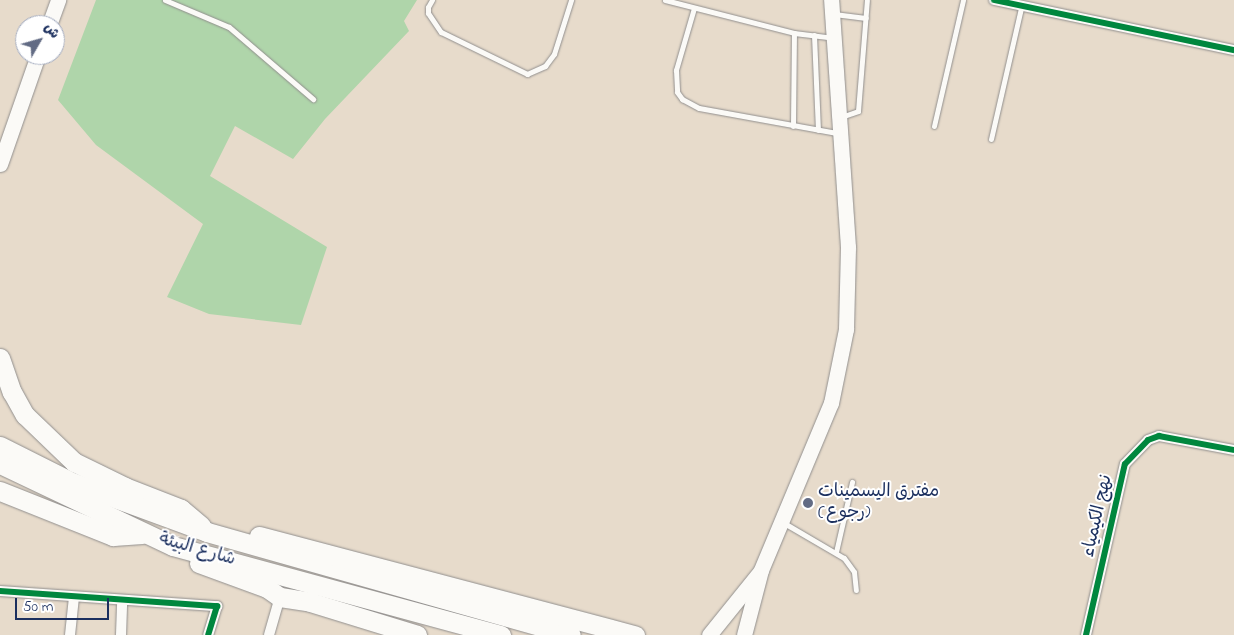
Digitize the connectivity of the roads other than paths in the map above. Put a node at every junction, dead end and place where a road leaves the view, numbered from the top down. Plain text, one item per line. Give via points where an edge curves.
1 (58, 0) edge
2 (165, 0) edge
3 (432, 0) edge
4 (571, 0) edge
5 (665, 0) edge
6 (867, 0) edge
7 (963, 0) edge
8 (994, 0) edge
9 (832, 7) edge
10 (694, 8) junction
11 (1021, 8) junction
12 (53, 15) edge
13 (866, 18) junction
14 (794, 33) junction
15 (814, 35) junction
16 (833, 38) junction
17 (1234, 50) edge
18 (35, 65) edge
19 (313, 99) dead end
20 (841, 117) junction
21 (793, 126) junction
22 (934, 126) dead end
23 (818, 130) junction
24 (841, 133) junction
25 (991, 139) dead end
26 (0, 164) edge
27 (0, 358) edge
28 (0, 446) edge
29 (1234, 450) edge
30 (0, 464) edge
31 (852, 482) dead end
32 (0, 491) edge
33 (73, 492) junction
34 (781, 522) junction
35 (144, 533) junction
36 (214, 534) junction
37 (173, 546) junction
38 (836, 552) junction
39 (761, 570) junction
40 (328, 577) junction
41 (856, 590) dead end
42 (0, 591) edge
43 (74, 596) junction
44 (280, 597) junction
45 (122, 600) junction
46 (70, 635) edge
47 (121, 635) edge
48 (208, 635) edge
49 (269, 635) edge
50 (417, 635) edge
51 (501, 635) edge
52 (571, 635) edge
53 (635, 635) edge
54 (709, 635) edge
55 (744, 635) edge
56 (1086, 635) edge

1 - 12 main road
2 - 19 lane via 229,27
3 - 4 lane via 428,13 441,32 527,74 546,66 554,54
5 - 10 lane
6 - 13 lane
7 - 22 lane
8 - 11 street
9 - 13 lane
9 - 16 main road
10 - 14 lane
10 - 21 lane via 676,70 677,92 682,99 699,108
11 - 17 street
11 - 25 lane
13 - 20 lane via 858,112
14 - 15 lane
14 - 21 lane
15 - 16 lane
15 - 23 lane
16 - 20 main road
18 - 26 main road
20 - 24 main road
21 - 23 lane
23 - 24 lane
24 - 34 main road via 848,247 846,329 831,403
27 - 36 highway via 12,392 25,415 74,462 181,509
28 - 33 highway
29 - 56 street, نهج الكيمياء via 1159,436 1148,440 1125,464
30 - 33 highway
31 - 38 lane
32 - 35 highway via 113,536
33 - 35 highway, شارع البيئة
33 - 36 highway
34 - 38 lane
34 - 39 main road
35 - 37 highway, شارع البيئة
36 - 40 highway
36 - 53 highway via 248,533
37 - 40 highway, شارع البيئة
37 - 44 highway via 197,563 267,588
38 - 41 lane via 854,572
39 - 54 main road via 720,626
39 - 55 main road
40 - 51 highway
40 - 52 highway, شارع البيئة
42 - 43 street
43 - 45 street
43 - 46 street
44 - 49 street
44 - 50 highway via 310,602
45 - 47 street
45 - 48 street via 218,607

